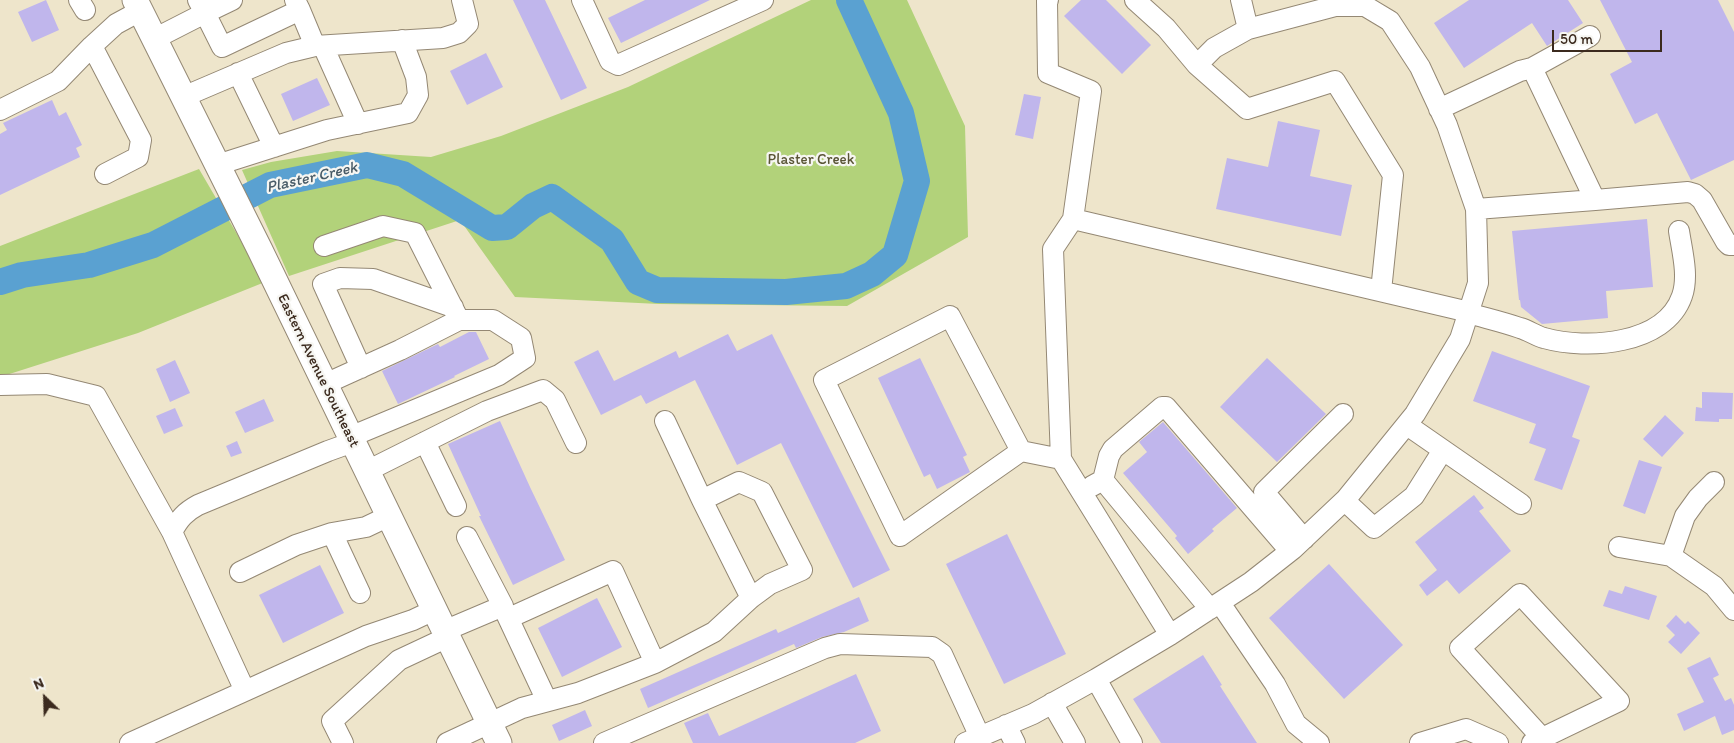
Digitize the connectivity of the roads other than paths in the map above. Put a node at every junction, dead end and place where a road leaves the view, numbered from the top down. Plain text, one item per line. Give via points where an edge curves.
1 (232, 0) edge
2 (462, 0) edge
3 (582, 0) edge
4 (763, 0) edge
5 (1048, 0) edge
6 (1135, 0) edge
7 (1241, 0) edge
8 (1338, 3) edge
9 (1367, 3) edge
10 (138, 5) edge
11 (297, 5) edge
12 (202, 7) edge
13 (1248, 29) junction
14 (1590, 36) dead end
15 (154, 39) junction
16 (402, 40) junction
17 (92, 46) junction
18 (319, 46) junction
19 (1197, 65) junction
20 (1532, 68) junction
21 (238, 73) junction
22 (182, 96) junction
23 (1439, 109) junction
24 (0, 110) edge
25 (358, 124) junction
26 (274, 147) junction
27 (217, 165) junction
28 (105, 174) dead end
29 (1595, 200) junction
30 (1476, 208) junction
31 (1073, 219) junction
32 (1679, 231) dead end
33 (1734, 245) edge
34 (324, 246) dead end
35 (1380, 291) junction
36 (1468, 312) junction
37 (456, 314) junction
38 (361, 368) junction
39 (325, 384) junction
40 (0, 385) edge
41 (1343, 414) dead end
42 (665, 422) dead end
43 (1407, 425) junction
44 (352, 440) junction
45 (425, 442) junction
46 (576, 443) dead end
47 (1443, 450) junction
48 (1021, 451) junction
49 (1061, 460) junction
50 (367, 471) junction
51 (1103, 480) junction
52 (1714, 482) dead end
53 (1082, 492) junction
54 (702, 500) junction
55 (1345, 501) junction
56 (1521, 504) dead end
57 (456, 506) dead end
58 (389, 516) junction
59 (172, 532) junction
60 (332, 533) junction
61 (467, 537) dead end
62 (1297, 545) junction
63 (1619, 547) dead end
64 (1671, 556) junction
65 (240, 572) dead end
66 (360, 593) dead end
67 (751, 598) junction
68 (1215, 606) junction
69 (1734, 610) edge
70 (506, 612) junction
71 (442, 626) junction
72 (1170, 635) junction
73 (655, 663) junction
74 (1096, 679) junction
75 (245, 691) junction
76 (547, 701) junction
77 (1052, 703) junction
78 (495, 733) edge
79 (1010, 734) edge
80 (973, 740) edge
81 (1537, 741) edge
82 (130, 743) edge
83 (343, 743) edge
84 (447, 743) edge
85 (604, 743) edge
86 (1075, 743) edge
87 (1132, 743) edge
88 (1319, 743) edge
89 (1420, 743) edge
90 (1498, 743) edge

1 - 12 street
2 - 16 street via 468,24 459,33 443,38
3 - 4 street via 610,61 618,65
5 - 31 street via 1048,73 1091,91
6 - 19 street via 1166,28
7 - 13 street
8 - 9 street
8 - 13 street
9 - 23 street via 1390,20 1420,66
10 - 15 main road, Eastern Avenue Southeast
10 - 17 street
11 - 12 street via 222,47
11 - 18 street
12 - 15 street
13 - 19 street via 1214,48
14 - 20 street
15 - 22 main road, Eastern Avenue Southeast
16 - 18 street
16 - 25 street via 416,77 418,95 408,113
17 - 24 street via 58,80
17 - 28 street via 140,140 138,157
18 - 21 street via 286,53
18 - 25 street
19 - 35 street via 1247,109 1335,81 1394,175
20 - 23 street
20 - 29 street
21 - 22 street
21 - 26 street
22 - 27 main road, Eastern Avenue Southeast
23 - 30 street
25 - 26 street
26 - 27 street
27 - 39 main road, Eastern Avenue Southeast
29 - 30 street
29 - 33 street via 1695,194 1702,200 1726,242
30 - 36 street via 1478,283
31 - 35 street
31 - 49 street via 1053,248
32 - 36 street via 1685,278 1682,295 1673,313 1659,326 1635,336 1612,342 1544,338
34 - 37 street via 383,226 415,233
35 - 36 street
36 - 43 street via 1460,339
37 - 38 street via 400,350
37 - 38 street via 374,279 340,278 323,284
37 - 44 street via 493,320 521,338 525,358 499,375
38 - 39 street
39 - 44 main road, Eastern Avenue Southeast
40 - 59 street via 47,384 96,396
41 - 62 street via 1264,492
42 - 54 street
43 - 47 street
43 - 55 street
44 - 50 main road, Eastern Avenue Southeast
44 - 59 street via 198,505 179,518
45 - 46 street via 487,411 543,390 555,400
45 - 50 street
45 - 57 street
47 - 55 street via 1414,496 1374,528
47 - 56 street
48 - 48 street via 900,536 824,380 950,316
48 - 49 street
49 - 53 street
50 - 58 main road, Eastern Avenue Southeast
51 - 53 street
51 - 62 street via 1113,449 1166,407
51 - 68 street
52 - 64 street via 1685,516
53 - 72 street
54 - 67 street
54 - 67 street via 739,482 762,492 802,570 770,584
55 - 62 street
58 - 60 street via 366,527
58 - 71 main road, Eastern Avenue Southeast
59 - 75 street
60 - 65 street via 296,545
60 - 66 street
61 - 70 street
62 - 68 street
63 - 64 street
64 - 69 street via 1714,586
67 - 73 street via 714,632
68 - 72 street
68 - 88 street via 1275,684 1296,724
70 - 71 street
70 - 73 street via 613,571
70 - 76 street
71 - 75 street via 413,620 366,636
71 - 78 main road, Eastern Avenue Southeast
71 - 83 street via 332,721
72 - 74 street
73 - 76 street via 578,693
74 - 77 street
74 - 87 street
75 - 82 street
76 - 78 street via 522,708
77 - 79 street
77 - 86 street
78 - 84 street
79 - 80 street
80 - 85 street via 942,654 932,647 840,644
81 - 81 street via 1619,701 1520,594 1460,648
89 - 90 street via 1466,729

